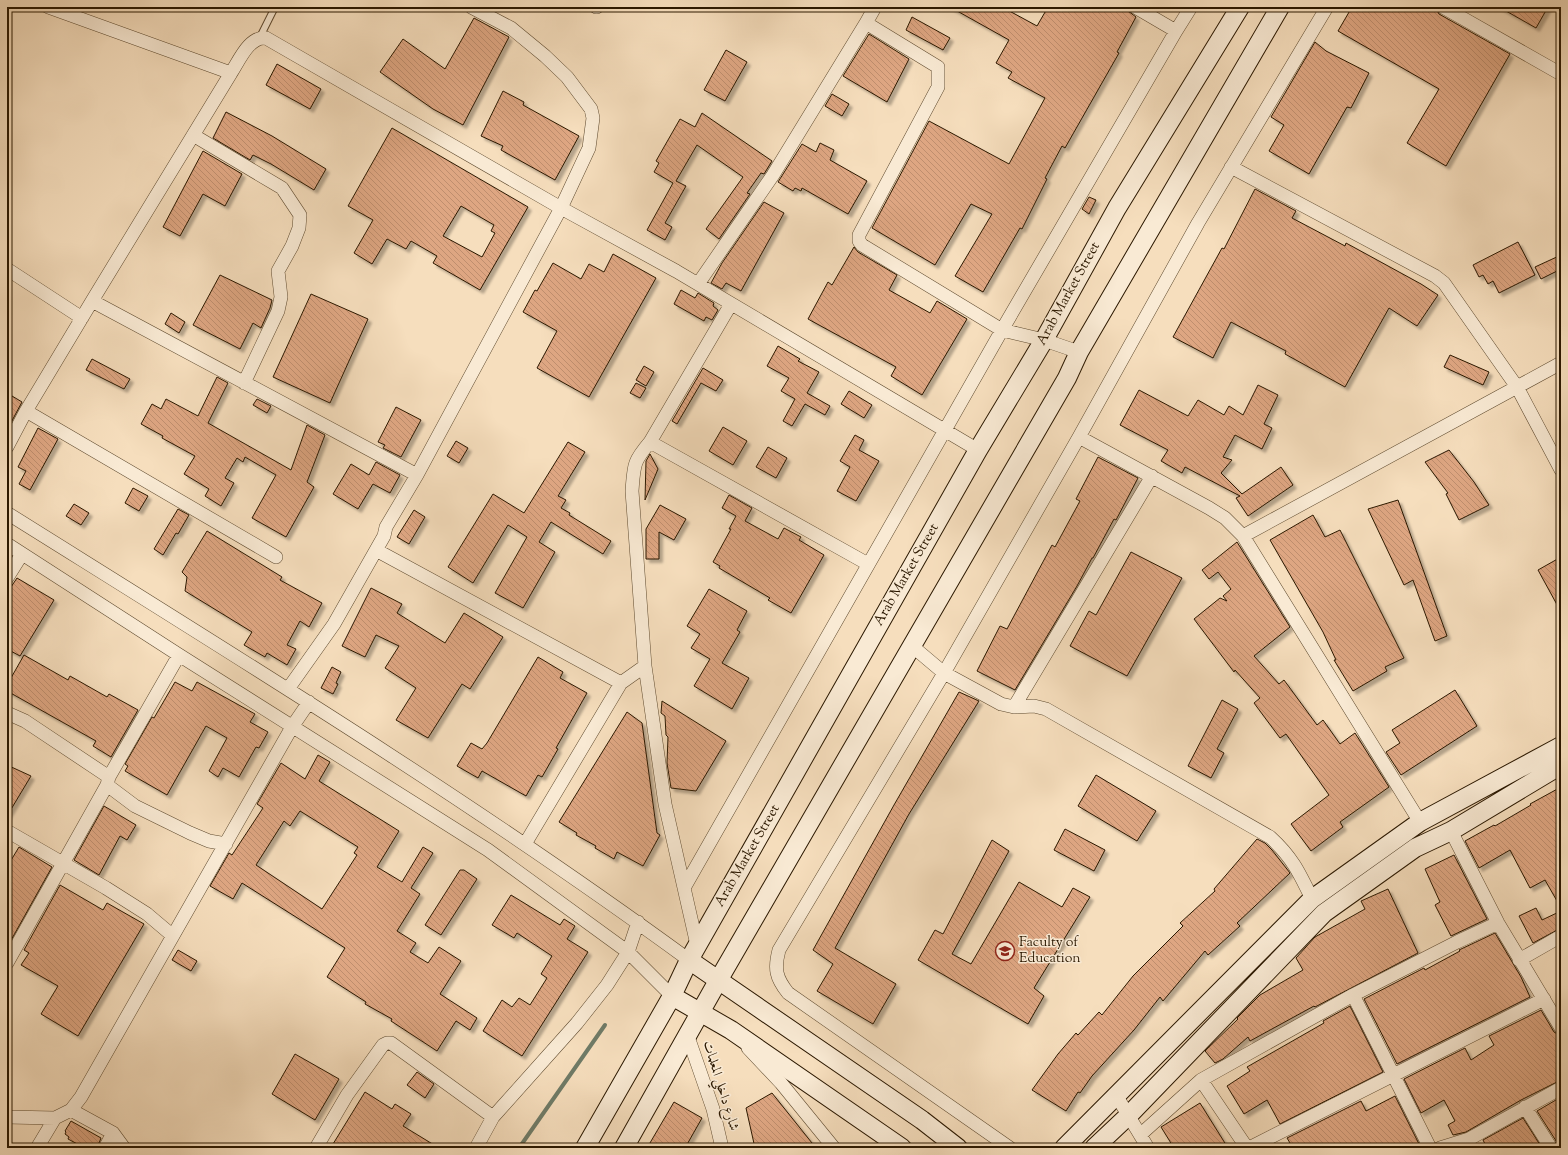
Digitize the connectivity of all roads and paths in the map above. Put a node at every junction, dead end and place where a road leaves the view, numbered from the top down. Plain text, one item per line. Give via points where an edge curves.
1 (48, 7) edge
2 (275, 7) edge
3 (471, 7) edge
4 (875, 7) edge
5 (1134, 7) edge
6 (1191, 7) edge
7 (1240, 7) edge
8 (1280, 7) edge
9 (1327, 7) edge
10 (1443, 7) edge
11 (866, 23) junction
12 (1176, 31) junction
13 (260, 37) junction
14 (231, 73) junction
15 (1561, 74) edge
16 (193, 135) junction
17 (1231, 167) junction
18 (561, 208) junction
19 (7, 269) edge
20 (698, 284) junction
21 (92, 301) junction
22 (731, 304) junction
23 (82, 318) junction
24 (1002, 330) junction
25 (1044, 340) junction
26 (1079, 352) junction
27 (1561, 363) edge
28 (244, 382) junction
29 (1517, 386) junction
30 (26, 411) junction
31 (945, 431) junction
32 (1079, 437) junction
33 (650, 442) junction
34 (7, 447) edge
35 (978, 450) junction
36 (1561, 470) edge
37 (417, 475) junction
38 (1152, 476) junction
39 (7, 513) edge
40 (1243, 536) junction
41 (7, 544) edge
42 (376, 550) junction
43 (22, 554) junction
44 (276, 557) dead end
45 (868, 564) junction
46 (7, 578) edge
47 (912, 646) junction
48 (179, 655) junction
49 (645, 666) junction
50 (944, 674) junction
51 (622, 682) junction
52 (288, 689) junction
53 (309, 702) junction
54 (1014, 707) junction
55 (7, 712) edge
56 (292, 726) junction
57 (1561, 746) edge
58 (1561, 765) edge
59 (108, 781) junction
60 (1420, 822) junction
61 (7, 831) edge
62 (1451, 831) junction
63 (226, 844) junction
64 (525, 844) junction
65 (1382, 849) junction
66 (63, 864) junction
67 (1393, 864) junction
68 (684, 888) junction
69 (1312, 899) junction
70 (638, 922) junction
71 (1498, 923) junction
72 (173, 936) junction
73 (1561, 936) edge
74 (628, 952) junction
75 (693, 952) junction
76 (1519, 960) junction
77 (7, 962) edge
78 (719, 979) junction
79 (1353, 995) junction
80 (672, 996) junction
81 (1544, 999) junction
82 (702, 1012) junction
83 (1561, 1028) edge
84 (731, 1030) junction
85 (687, 1034) junction
86 (1393, 1075) junction
87 (1201, 1080) junction
88 (1561, 1088) edge
89 (1116, 1094) junction
90 (1525, 1107) junction
91 (72, 1110) junction
92 (1129, 1115) junction
93 (7, 1117) edge
94 (494, 1117) junction
95 (55, 1118) junction
96 (113, 1133) junction
97 (1140, 1135) junction
98 (1472, 1143) edge
99 (37, 1148) edge
100 (105, 1148) edge
101 (124, 1148) edge
102 (316, 1148) edge
103 (476, 1148) edge
104 (585, 1148) edge
105 (624, 1148) edge
106 (722, 1148) edge
107 (834, 1148) edge
108 (902, 1148) edge
109 (958, 1148) edge
110 (1010, 1148) edge
111 (1064, 1148) edge
112 (1094, 1148) edge
113 (1148, 1148) edge
114 (1248, 1148) edge
115 (1430, 1148) edge
116 (1440, 1148) edge
117 (1550, 1148) edge

1 - 14 street
2 - 13 lane
3 - 18 street via 512,28 545,56 567,77 591,109 593,118 589,148
4 - 11 street
5 - 12 street
6 - 12 street
7 - 25 main road, Arab Market Street via 1117,208
8 - 26 main road
9 - 17 street
10 - 15 street
11 - 20 street via 773,175
11 - 24 street via 938,67 938,87 859,235 859,241
12 - 24 street
13 - 14 street via 252,42
13 - 18 street via 349,85
14 - 16 street
16 - 21 street
16 - 28 street via 282,188 300,215 299,228 292,246 278,271 281,297 278,311
17 - 29 street via 1435,276 1444,283
17 - 32 street
18 - 20 street
18 - 37 street
19 - 23 street
20 - 22 street
21 - 23 street
21 - 28 street
22 - 31 street
22 - 33 street
23 - 30 street
24 - 25 street
24 - 31 street
25 - 26 street
25 - 35 main road, Arab Market Street
26 - 47 main road
27 - 29 street
28 - 37 street
29 - 36 street
29 - 40 street
30 - 34 street
30 - 44 street
31 - 35 street
31 - 45 street
32 - 38 street
32 - 50 street
33 - 45 street
33 - 49 street via 634,465 632,491
35 - 75 main road, Arab Market Street
37 - 42 street via 386,527
38 - 40 street via 1214,511
38 - 54 street
39 - 52 street
40 - 60 street
41 - 43 street
42 - 51 street
42 - 52 street via 334,624
43 - 46 street
43 - 48 street
45 - 68 street
47 - 50 street
47 - 78 main road
48 - 56 street
48 - 59 street
49 - 51 street
49 - 68 street via 665,804
50 - 54 street via 1001,704
50 - 110 street via 779,950 776,973 788,993
51 - 64 street
52 - 53 street
53 - 56 street
53 - 64 street
54 - 69 street via 1034,706 1046,709 1270,837 1285,850 1296,866
55 - 59 street via 25,721
56 - 63 street
56 - 74 street via 488,850
57 - 60 main road
58 - 62 main road
59 - 63 street via 135,806 209,841
59 - 66 street
60 - 65 main road
61 - 66 street
62 - 67 main road via 1415,848
62 - 71 street
63 - 72 street
64 - 70 street
65 - 67 main road
65 - 69 main road
66 - 72 street via 147,914
66 - 77 street
67 - 92 main road via 1324,913
68 - 75 street
69 - 89 main road
70 - 74 street
70 - 75 street
71 - 76 street
71 - 79 street
72 - 91 street
73 - 76 street
74 - 80 street
74 - 94 street via 578,1023
75 - 78 main road
75 - 80 main road, Arab Market Street
76 - 81 street
78 - 82 main road
78 - 109 main road via 922,1120
79 - 86 street
79 - 87 street
80 - 82 main road
80 - 104 main road, Arab Market Street
81 - 83 street
81 - 86 street
82 - 84 main road
82 - 85 main road
84 - 107 street via 781,1083
84 - 108 main road
85 - 105 main road
85 - 106 street, شارع داخلي المعلمات via 713,1109
86 - 114 street
86 - 115 street
87 - 97 street
87 - 114 street
88 - 90 street
89 - 92 street
89 - 111 main road
90 - 98 street
90 - 117 street
91 - 95 street
91 - 96 street
92 - 97 street
92 - 112 main road
93 - 95 street
94 - 102 street via 392,1044 387,1043 347,1095
94 - 103 street
95 - 99 street
96 - 100 street
96 - 101 street
97 - 113 street
98 - 116 street

